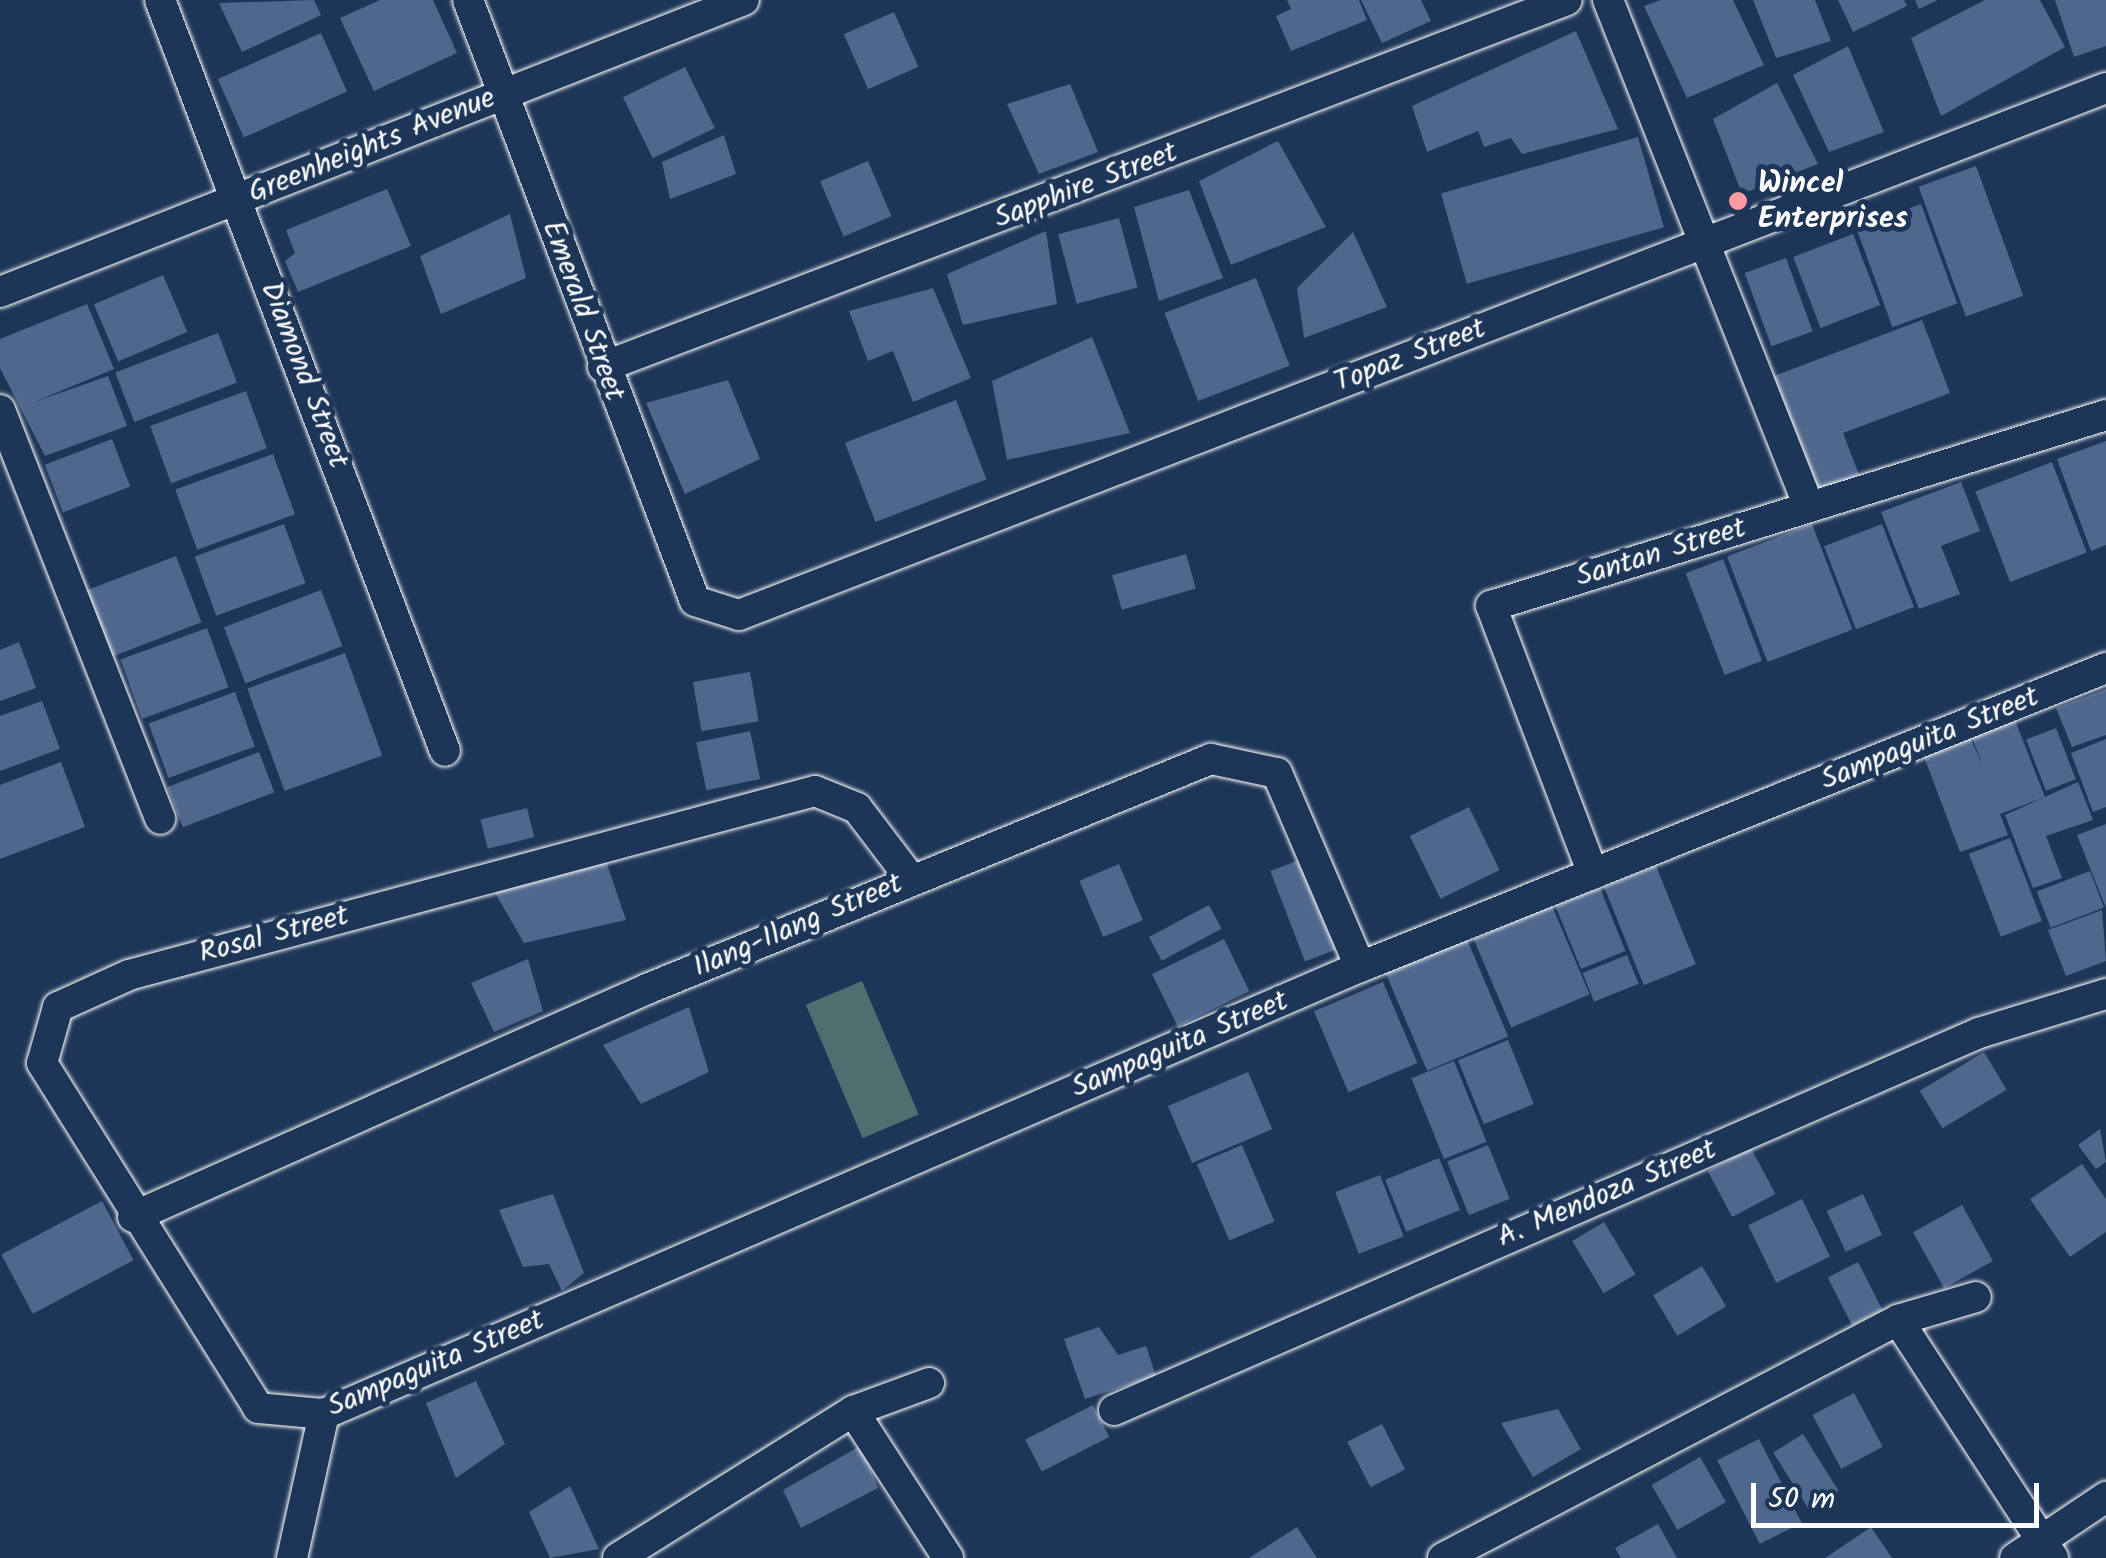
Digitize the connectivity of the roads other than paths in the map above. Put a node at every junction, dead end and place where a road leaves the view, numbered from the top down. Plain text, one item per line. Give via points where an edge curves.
1 (160, 0) edge
2 (468, 0) edge
3 (744, 0) edge
4 (1567, 0) edge
5 (1608, 0) edge
6 (2106, 88) edge
7 (504, 94) junction
8 (237, 199) junction
9 (1706, 241) junction
10 (0, 292) edge
11 (603, 368) junction
12 (0, 410) edge
13 (2106, 414) edge
14 (1809, 507) junction
15 (712, 613) joint
16 (2106, 668) edge
17 (445, 751) dead end
18 (160, 819) dead end
19 (1593, 874) junction
20 (911, 879) junction
21 (1360, 967) junction
22 (2106, 994) edge
23 (134, 1217) junction
24 (1976, 1296) dead end
25 (1898, 1320) junction
26 (929, 1383) dead end
27 (258, 1408) joint
28 (854, 1410) junction
29 (1114, 1410) dead end
30 (324, 1414) junction
31 (2106, 1497) edge
32 (2046, 1549) edge
33 (292, 1558) edge
34 (618, 1558) edge
35 (948, 1558) edge
36 (1443, 1558) edge
37 (2014, 1558) edge

1 - 8 street, Diamond Street
2 - 7 street, Emerald Street
3 - 7 street, Greenheights Avenue
4 - 11 street, Sapphire Street
5 - 9 street
6 - 9 street, Topaz Street
7 - 8 street, Greenheights Avenue
7 - 11 street, Emerald Street
8 - 10 street, Greenheights Avenue
8 - 17 street, Diamond Street
9 - 14 street
9 - 15 street, Topaz Street via 738,615
11 - 15 street, Emerald Street via 695,602
12 - 18 street
13 - 14 street, Santan Street
14 - 19 street, Santan Street via 1490,606
16 - 19 street, Sampaguita Street
19 - 21 street, Sampaguita Street
20 - 21 street, Ilang-Ilang Street via 1210,758 1249,762 1277,774
20 - 23 street, Ilang-Ilang Street
20 - 23 street, Rosal Street via 857,808 815,791 129,975 58,1007 42,1063
21 - 30 street, Sampaguita Street
22 - 29 street, A. Mendoza Street via 1962,1040
23 - 27 street, Rosal Street
24 - 25 street
25 - 32 street
25 - 36 street
26 - 28 street
27 - 30 street, Sampaguita Street
28 - 34 street
28 - 35 street
30 - 33 street
31 - 32 street
32 - 37 street

